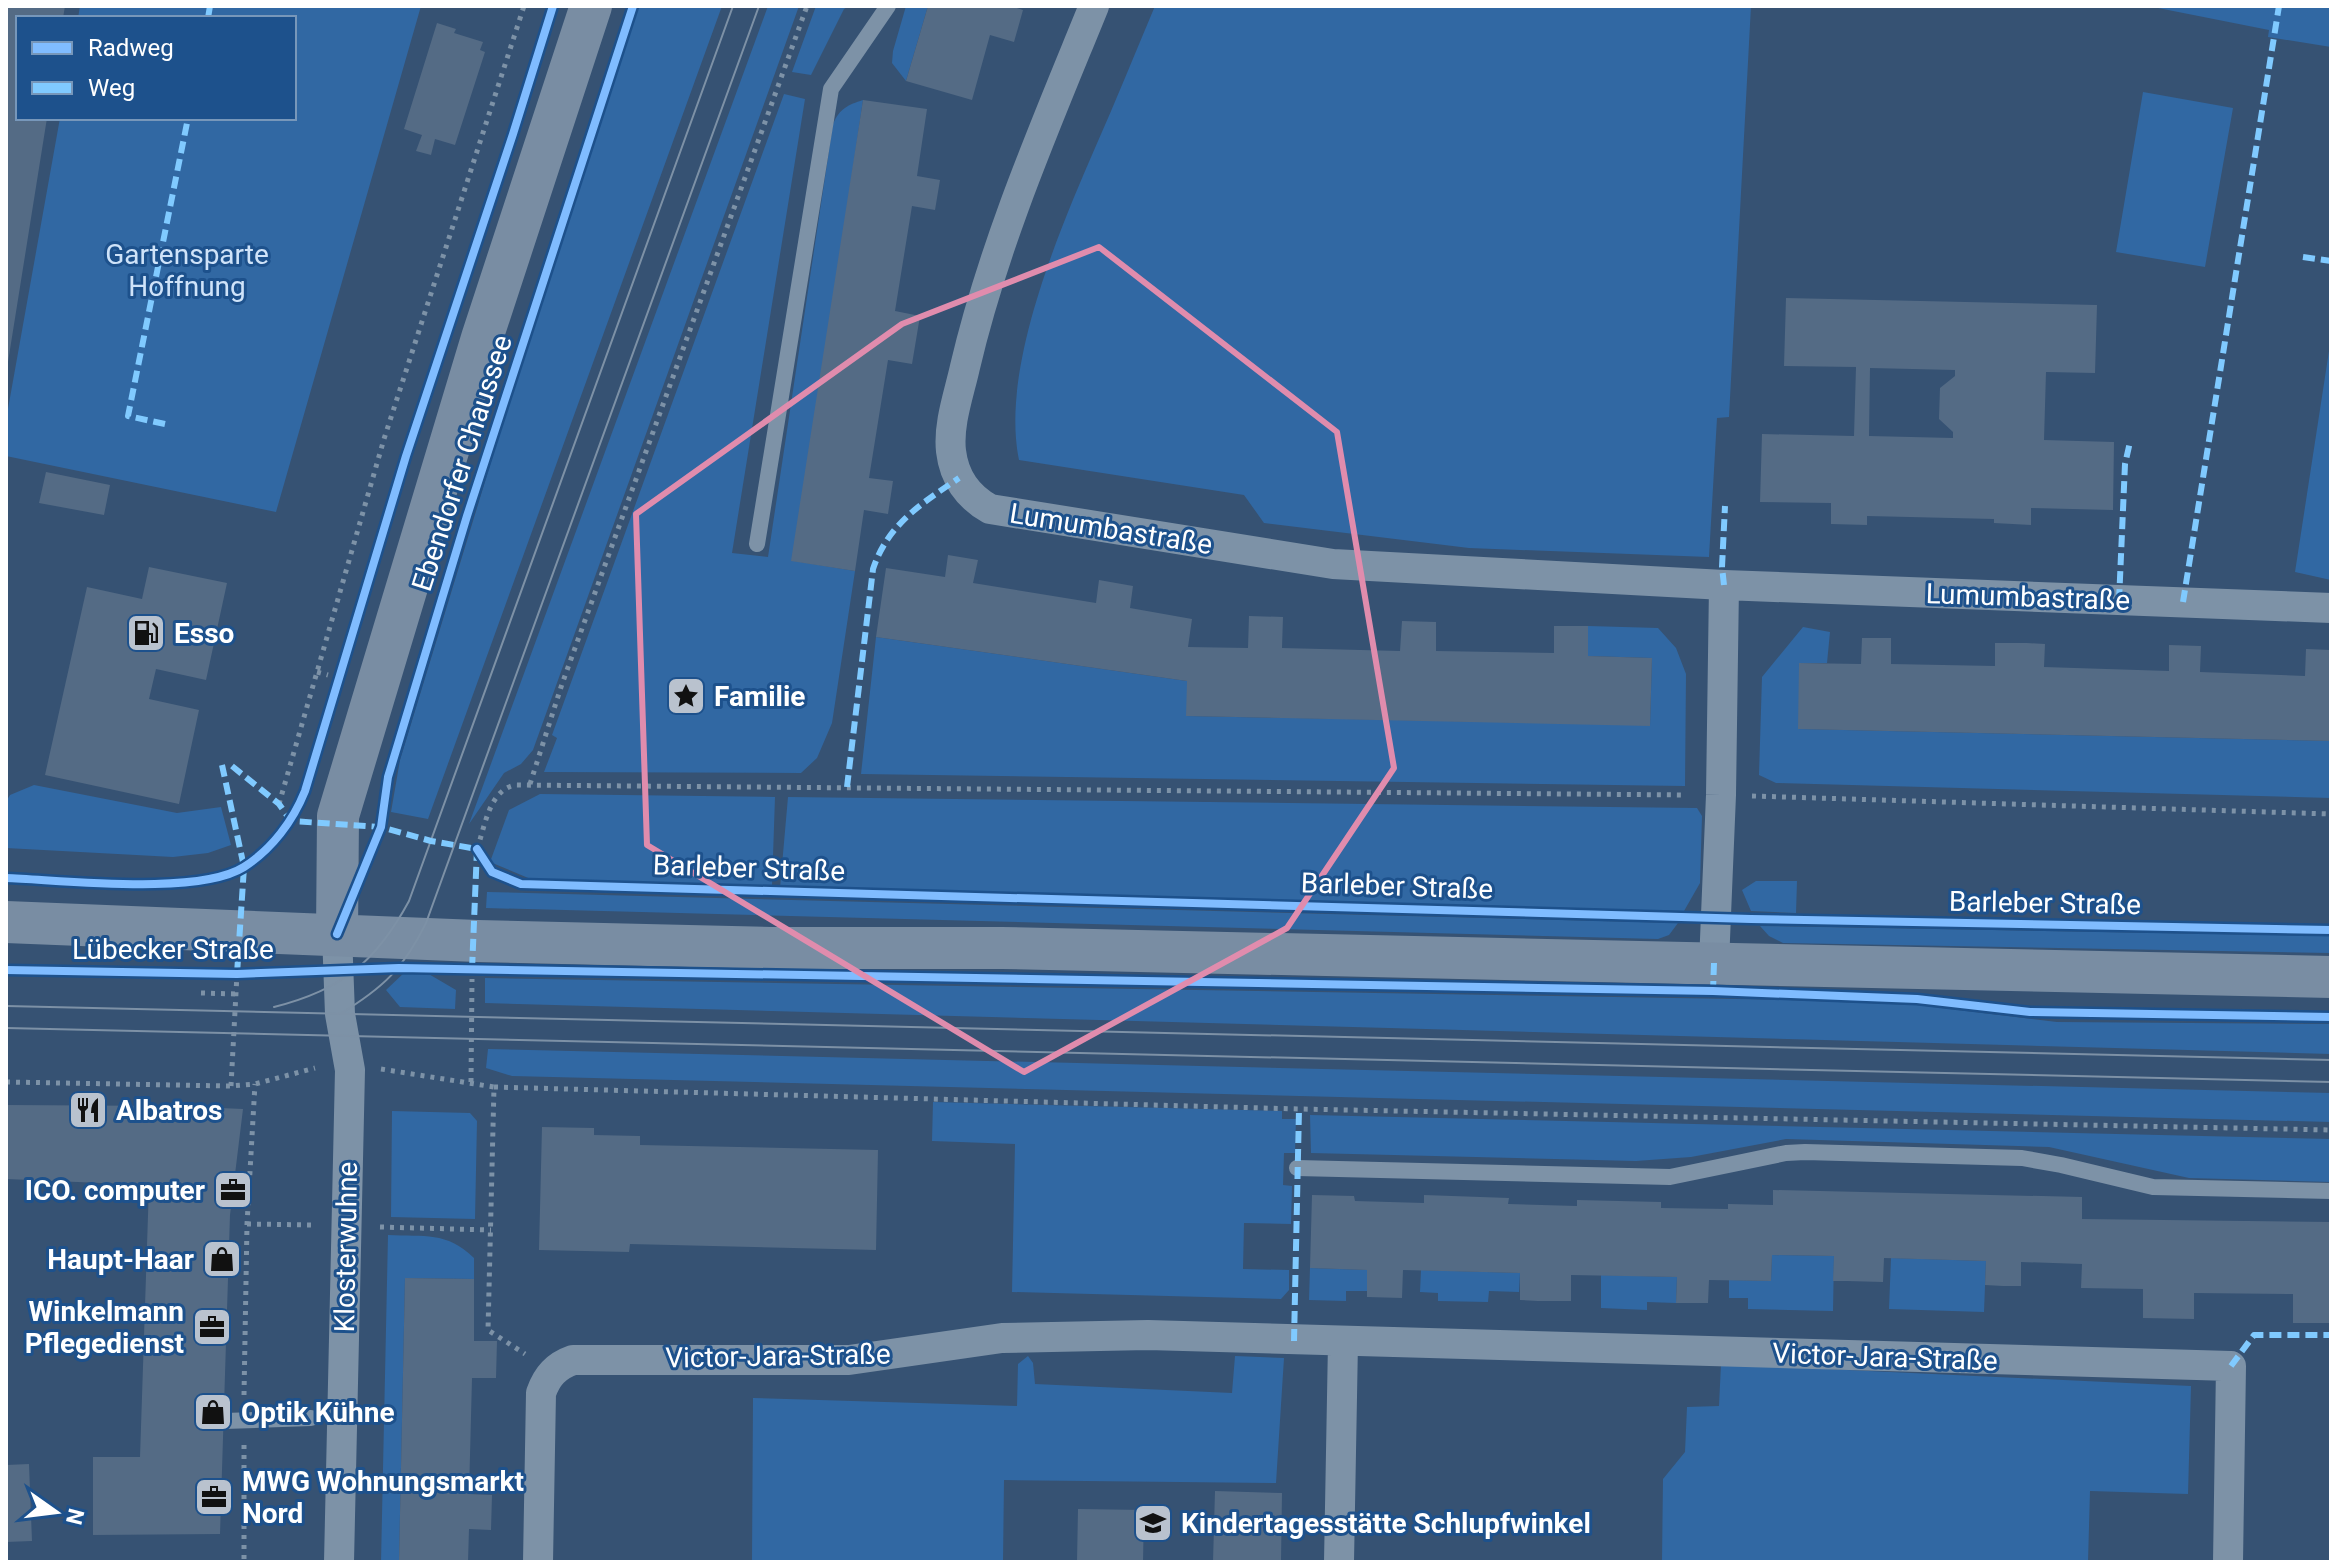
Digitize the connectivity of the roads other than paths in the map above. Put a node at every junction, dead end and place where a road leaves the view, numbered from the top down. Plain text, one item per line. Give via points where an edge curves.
1 (591, 6) edge
2 (888, 6) edge
3 (1094, 6) edge
4 (757, 544) dead end
5 (1724, 585) junction
6 (2331, 608) edge
7 (6, 922) edge
8 (337, 934) junction
9 (1714, 963) junction
10 (2331, 977) edge
11 (1297, 1168) dead end
12 (2331, 1191) edge
13 (1343, 1342) junction
14 (311, 1418) dead end
15 (224, 1421) dead end
16 (339, 1562) edge
17 (538, 1562) edge
18 (1339, 1562) edge
19 (2228, 1562) edge

1 - 8 street, Ebendorfer Chaussee via 482,338 338,816
2 - 4 lane via 831,89
3 - 5 street, Lumumbastraße via 974,327 950,447 959,478 975,499 1005,513 1333,564
5 - 6 street, Lumumbastraße
5 - 9 street
7 - 8 street, Lübecker Straße
8 - 9 street via 772,948
8 - 16 street, Klosterwuhne via 340,1014 349,1067
9 - 10 street
11 - 12 lane via 1670,1177 1805,1152 2022,1158 2153,1187
13 - 17 street, Victor-Jara-Straße via 1031,1337 849,1360 568,1362 552,1372 541,1393
13 - 18 street
13 - 19 street, Victor-Jara-Straße via 2231,1366
14 - 15 lane

